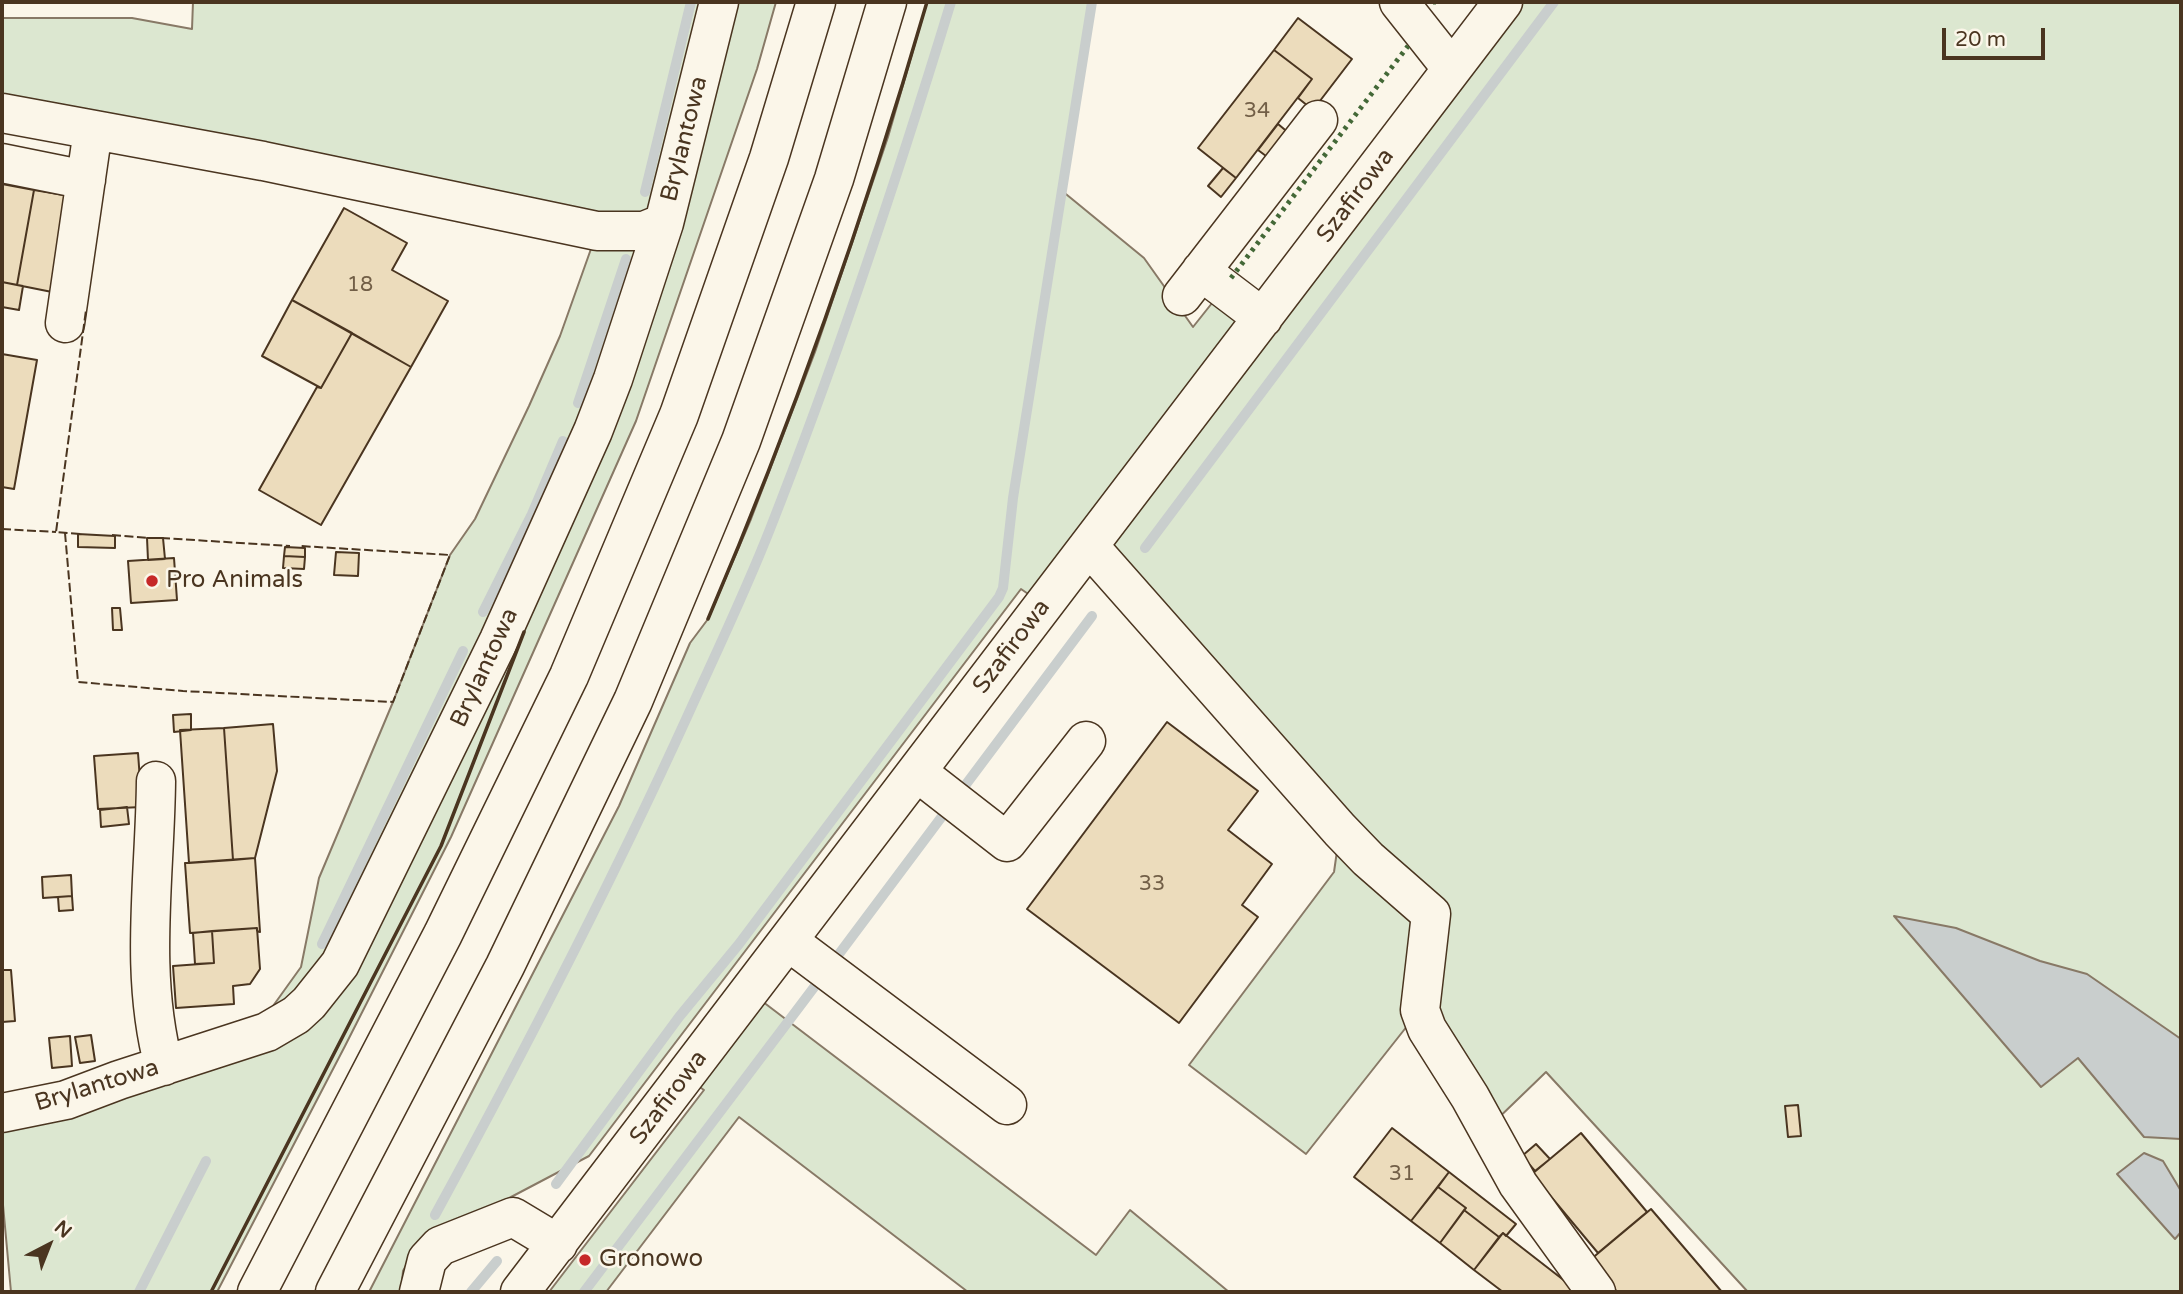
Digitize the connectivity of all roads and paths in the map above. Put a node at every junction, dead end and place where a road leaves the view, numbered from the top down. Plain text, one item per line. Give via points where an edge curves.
1 (719, 2) edge
2 (816, 2) edge
3 (887, 2) edge
4 (1399, 2) edge
5 (1503, 2) edge
6 (1452, 69) junction
7 (2, 113) edge
8 (1318, 120) dead end
9 (93, 130) junction
10 (2, 163) edge
11 (86, 180) junction
12 (664, 223) junction
13 (1263, 318) junction
14 (65, 323) dead end
15 (1089, 546) junction
16 (1086, 741) dead end
17 (917, 772) junction
18 (156, 781) dead end
19 (788, 941) junction
20 (164, 1066) junction
21 (1007, 1105) dead end
22 (2, 1113) edge
23 (558, 1244) junction
24 (257, 1292) edge
25 (335, 1292) edge
26 (419, 1292) edge
27 (520, 1292) edge
28 (1596, 1292) edge

1 - 12 main road, Brylantowa
2 - 24 main road via 769,158 679,415 569,676 443,934
3 - 25 main road via 834,178 741,442 633,701 505,966
4 - 6 main road
5 - 6 main road, Szafirowa
6 - 13 main road, Szafirowa
7 - 9 main road
8 - 13 main road via 1191,284
9 - 11 main road
9 - 12 main road via 597,231 644,231
10 - 11 main road
11 - 14 main road
12 - 20 main road, Brylantowa via 613,379 571,483 340,964 309,1003 280,1024 251,1039
13 - 15 main road, Szafirowa
15 - 17 main road, Szafirowa
15 - 28 main road via 1340,830 1431,915 1420,1010 1427,1029 1518,1184
16 - 17 main road via 1007,842
17 - 19 main road, Szafirowa
18 - 20 main road via 149,962 155,1029
19 - 21 main road
19 - 23 main road, Szafirowa
20 - 22 main road, Brylantowa via 65,1100
23 - 26 main road via 513,1217 440,1246 427,1259
23 - 27 main road, Szafirowa

